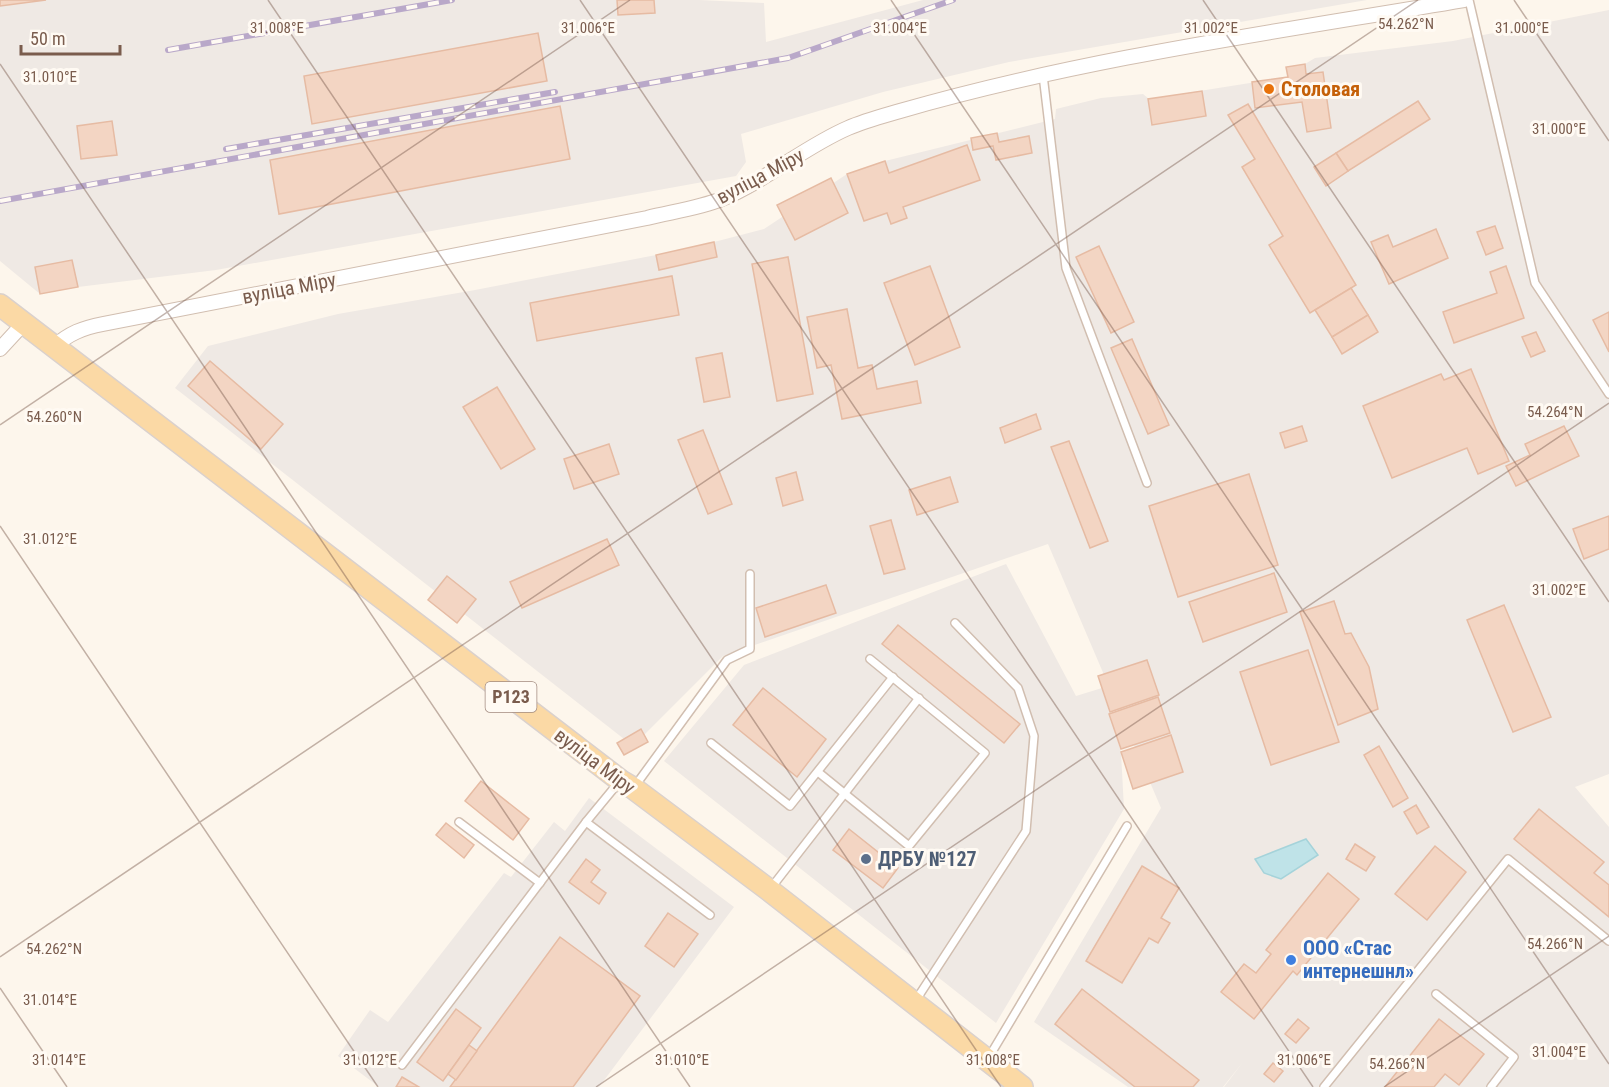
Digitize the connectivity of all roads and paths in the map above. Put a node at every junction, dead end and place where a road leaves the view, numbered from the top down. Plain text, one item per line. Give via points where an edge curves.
1 (1467, 0) edge
2 (1043, 75) junction
3 (0, 305) edge
4 (24, 323) junction
5 (54, 347) junction
6 (0, 349) edge
7 (1609, 394) edge
8 (1147, 483) dead end
9 (750, 574) dead end
10 (955, 623) dead end
11 (870, 659) dead end
12 (893, 677) junction
13 (919, 698) junction
14 (711, 743) dead end
15 (818, 772) junction
16 (627, 784) junction
17 (845, 792) junction
18 (459, 822) dead end
19 (586, 822) junction
20 (1126, 825) dead end
21 (540, 883) junction
22 (769, 890) junction
23 (710, 915) dead end
24 (1609, 941) edge
25 (1436, 994) dead end
26 (915, 1002) junction
27 (988, 1059) junction
28 (402, 1065) dead end
29 (1022, 1087) edge
30 (1324, 1087) edge
31 (1491, 1087) edge

1 - 2 street, вуліца Міру
1 - 7 lane via 1535,283
2 - 5 street, вуліца Міру via 849,128 720,200 647,218 80,329
2 - 8 lane via 1066,268
3 - 4 main road, вуліца Міру / Р123
4 - 5 main road, вуліца Міру / Р123
4 - 6 street
5 - 16 main road, вуліца Міру / Р123
9 - 16 lane via 750,650 727,660
10 - 26 lane via 1018,688 1034,735 1026,831
11 - 12 lane
12 - 13 lane
12 - 15 lane
13 - 17 lane
13 - 17 lane via 985,753 909,846
14 - 15 lane via 790,806
15 - 17 lane
16 - 19 lane
16 - 22 main road, вуліца Міру / Р123
17 - 22 lane
18 - 21 lane
19 - 21 lane
19 - 23 lane
20 - 27 lane
21 - 28 lane
22 - 26 main road, вуліца Міру / Р123
24 - 30 lane via 1508,860
25 - 31 lane via 1514,1057
26 - 27 main road, вуліца Міру / Р123
27 - 29 main road, вуліца Міру / Р123

